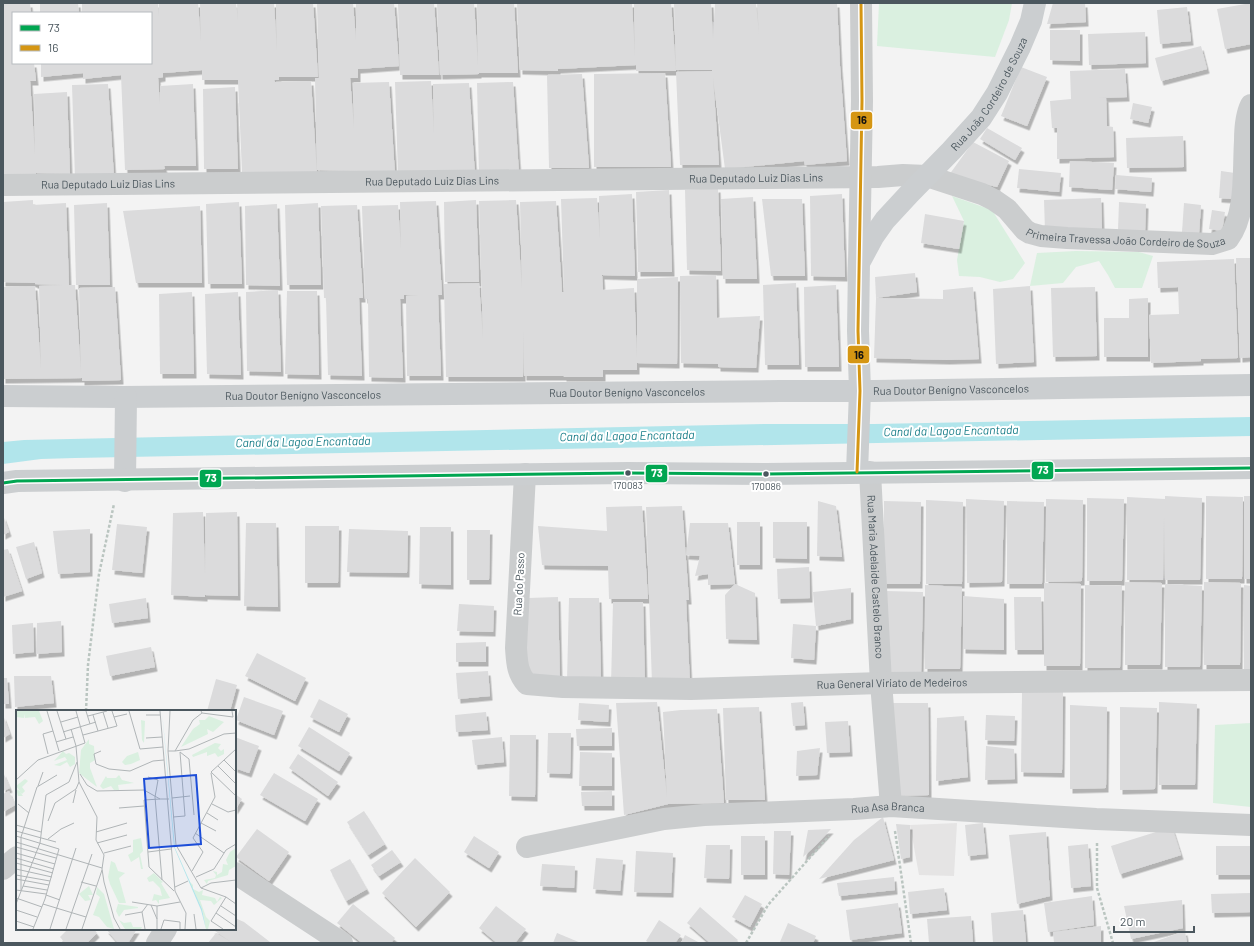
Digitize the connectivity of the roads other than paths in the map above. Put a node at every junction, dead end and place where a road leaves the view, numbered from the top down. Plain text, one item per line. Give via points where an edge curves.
1 (862, 3) edge
2 (1035, 3) edge
3 (1251, 105) edge
4 (927, 176) junction
5 (861, 177) junction
6 (3, 185) edge
7 (859, 263) junction
8 (1251, 386) edge
9 (3, 396) edge
10 (126, 397) junction
11 (860, 397) junction
12 (862, 468) junction
13 (1251, 468) edge
14 (525, 474) junction
15 (122, 481) junction
16 (10, 482) edge
17 (1251, 680) edge
18 (881, 683) junction
19 (533, 685) joint
20 (891, 806) junction
21 (1251, 825) edge
22 (527, 847) dead end
23 (16, 859) edge
24 (3, 869) edge
25 (236, 874) edge
26 (165, 930) edge
27 (157, 943) edge
28 (342, 943) edge

1 - 5 street
2 - 4 main road, Rua João Cordeiro de Souza via 1031,21 997,93 981,118
3 - 4 street, Primeira Travessa João Cordeiro de Souza via 1246,123 1242,197 1237,225 1228,239 1212,244 1041,236 1025,230 1007,209 994,200
4 - 5 street
4 - 7 main road, Rua João Cordeiro de Souza via 885,220
5 - 6 street, Rua Deputado Luiz Dias Lins
5 - 7 street
7 - 11 main road, Rua João Cordeiro de Souza
8 - 11 main road, Rua Doutor Benígno Vasconcelos
9 - 10 main road, Rua Doutor Benígno Vasconcelos
10 - 11 main road, Rua Doutor Benígno Vasconcelos via 780,391
10 - 15 main road
11 - 12 main road, Rua João Cordeiro de Souza
12 - 13 main road
12 - 14 main road via 766,474
12 - 18 street, Rua Maria Adelaide Castelo Branco
14 - 15 main road
14 - 19 street, Rua do Passo via 516,648 518,671 527,684
15 - 16 main road
17 - 18 street, Rua General Viriato de Medeiros
18 - 19 street, Rua General Viriato de Medeiros via 691,689 563,688
18 - 20 street, Rua Maria Adelaide Castelo Branco
20 - 21 street, Rua Asa Branca via 1096,819
20 - 22 street, Rua Asa Branca via 664,819
23 - 24 street
25 - 28 street
26 - 27 street

